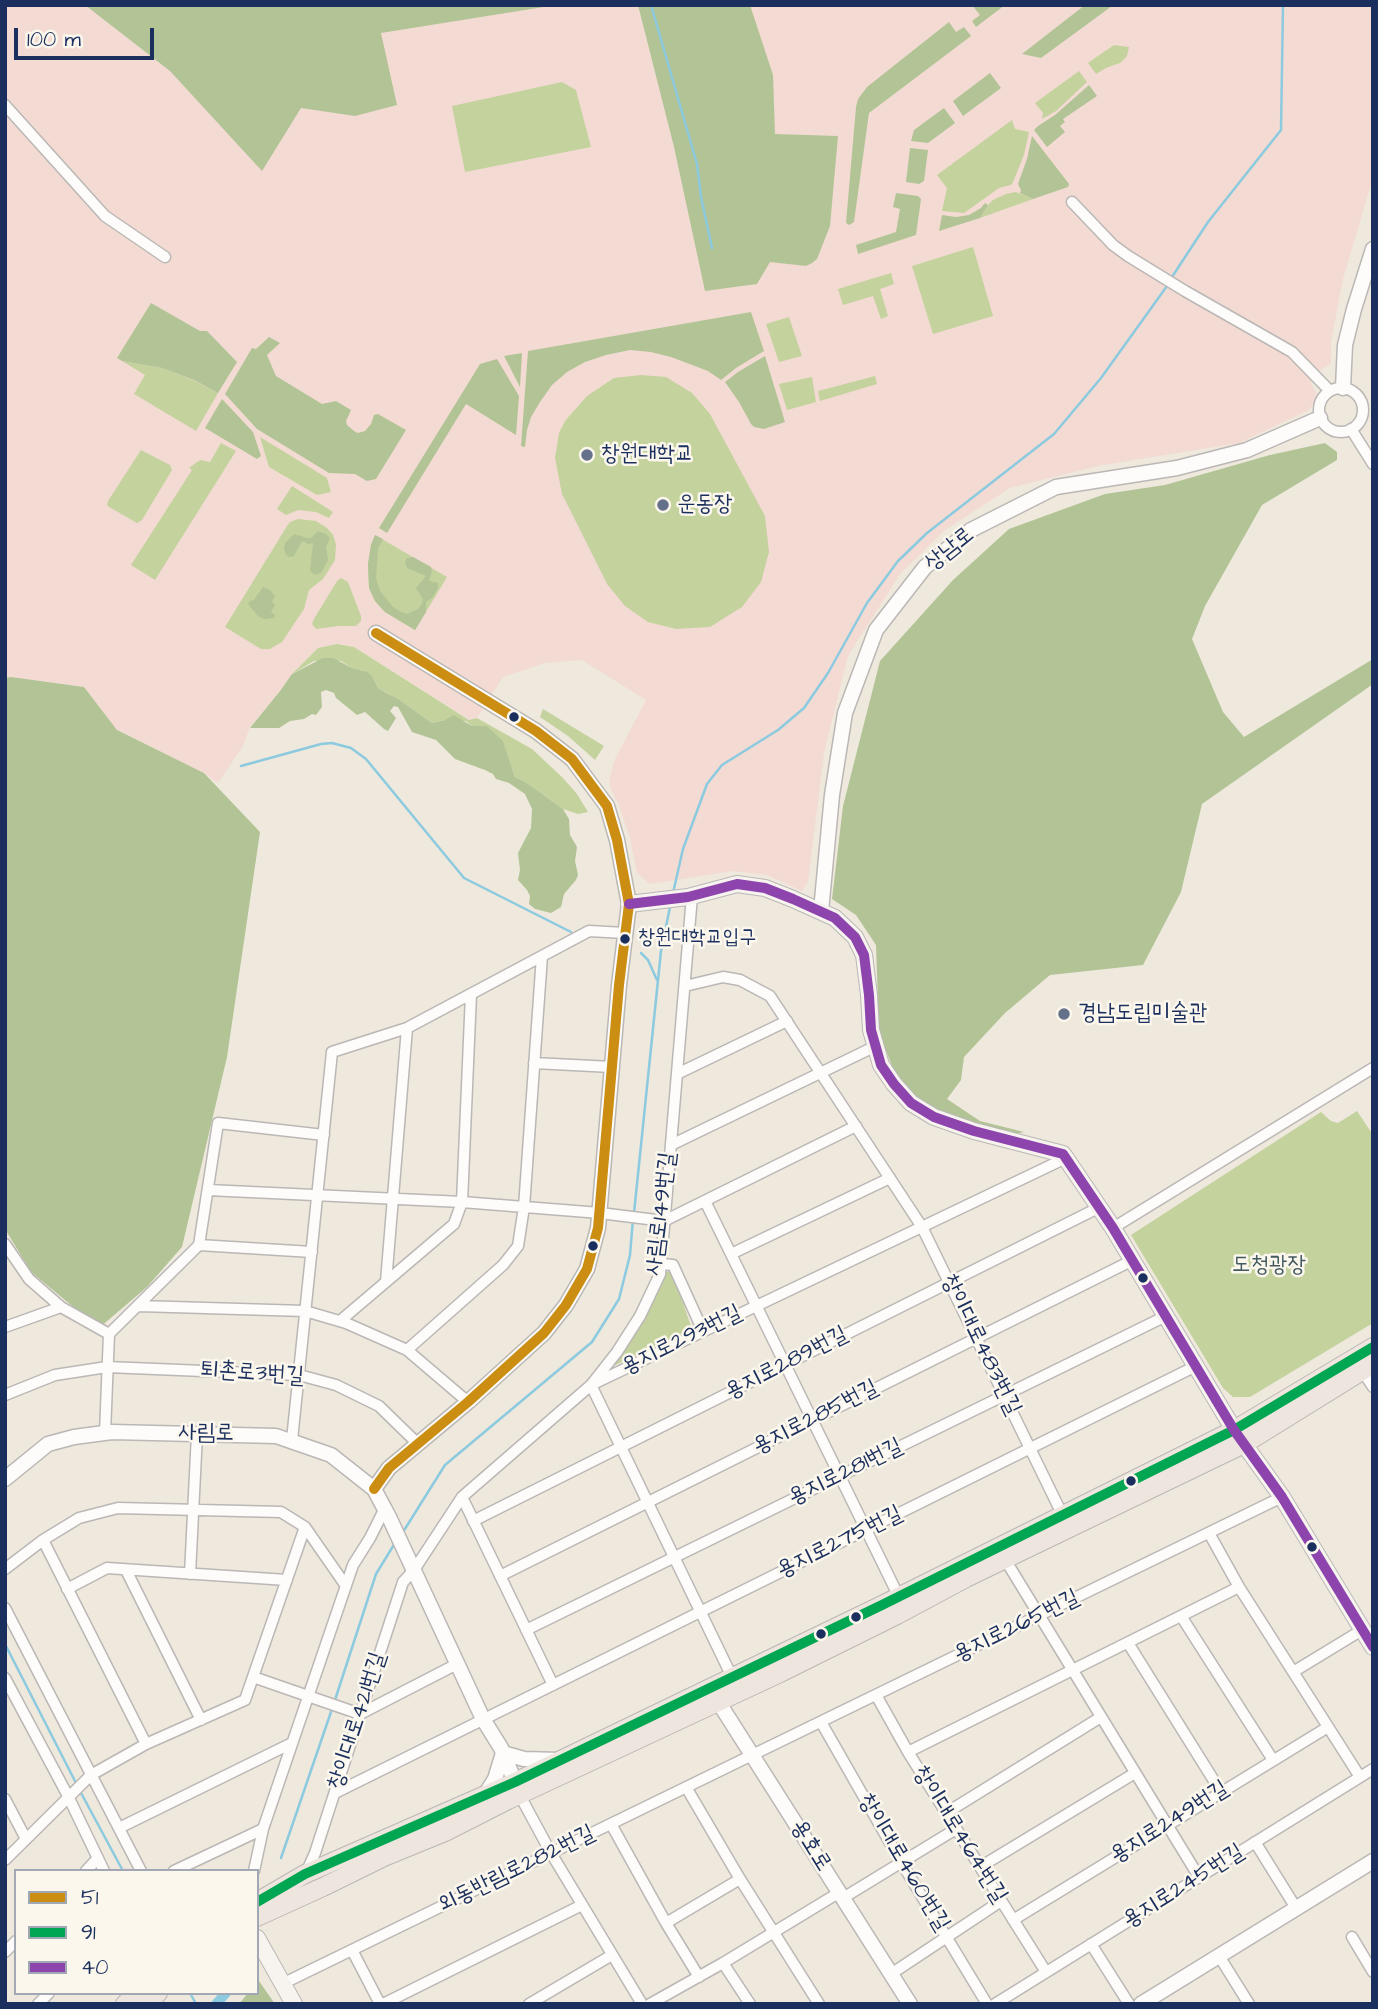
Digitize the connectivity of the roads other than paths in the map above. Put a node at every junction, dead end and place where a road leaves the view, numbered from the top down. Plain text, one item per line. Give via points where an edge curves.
1 (5, 105) edge
2 (1072, 202) dead end
3 (1373, 249) edge
4 (165, 257) dead end
5 (1336, 389) junction
6 (1373, 397) edge
7 (1361, 402) junction
8 (1320, 418) junction
9 (1351, 429) junction
10 (1373, 464) edge
11 (376, 633) dead end
12 (690, 896) junction
13 (629, 904) junction
14 (821, 911) junction
15 (625, 933) junction
16 (542, 956) junction
17 (685, 986) junction
18 (471, 994) junction
19 (787, 1021) junction
20 (407, 1028) junction
21 (876, 1046) junction
22 (534, 1063) junction
23 (612, 1067) junction
24 (1373, 1068) edge
25 (821, 1073) junction
26 (677, 1074) junction
27 (856, 1126) junction
28 (324, 1135) junction
29 (671, 1146) junction
30 (1066, 1158) junction
31 (890, 1178) junction
32 (208, 1190) junction
33 (317, 1195) junction
34 (393, 1199) junction
35 (705, 1200) junction
36 (462, 1202) junction
37 (524, 1207) junction
38 (1100, 1207) junction
39 (603, 1214) junction
40 (660, 1220) junction
41 (922, 1227) junction
42 (1113, 1228) junction
43 (5, 1244) edge
44 (199, 1245) junction
45 (312, 1252) junction
46 (731, 1254) junction
47 (1133, 1260) junction
48 (660, 1264) junction
49 (386, 1282) junction
50 (949, 1282) junction
51 (139, 1306) junction
52 (757, 1306) junction
53 (61, 1307) junction
54 (305, 1311) junction
55 (1166, 1316) junction
56 (340, 1321) junction
57 (5, 1327) edge
58 (703, 1331) junction
59 (109, 1334) junction
60 (976, 1338) junction
61 (1373, 1347) edge
62 (407, 1350) junction
63 (1363, 1364) edge
64 (785, 1365) junction
65 (1196, 1366) junction
66 (107, 1367) junction
67 (299, 1375) junction
68 (591, 1385) junction
69 (1373, 1387) edge
70 (5, 1395) edge
71 (1004, 1395) junction
72 (468, 1402) junction
73 (813, 1420) junction
74 (104, 1433) junction
75 (197, 1434) junction
76 (1239, 1437) junction
77 (292, 1440) junction
78 (418, 1444) junction
79 (621, 1447) junction
80 (1030, 1448) junction
81 (840, 1476) junction
82 (5, 1479) edge
83 (374, 1489) junction
84 (462, 1497) junction
85 (1282, 1497) junction
86 (648, 1502) junction
87 (193, 1510) junction
88 (387, 1513) junction
89 (1063, 1516) junction
90 (473, 1521) junction
91 (305, 1527) junction
92 (866, 1530) junction
93 (1209, 1533) junction
94 (43, 1540) junction
95 (1002, 1554) junction
96 (674, 1557) junction
97 (413, 1568) junction
98 (5, 1569) edge
99 (126, 1570) junction
100 (190, 1574) junction
101 (500, 1576) junction
102 (286, 1580) junction
103 (346, 1586) junction
104 (1239, 1587) junction
105 (67, 1589) junction
106 (899, 1597) junction
107 (5, 1608) edge
108 (701, 1612) junction
109 (1039, 1616) junction
110 (1181, 1616) junction
111 (526, 1630) junction
112 (1362, 1630) junction
113 (1128, 1643) junction
114 (1373, 1647) edge
115 (457, 1664) junction
116 (1073, 1670) junction
117 (1293, 1672) junction
118 (732, 1677) junction
119 (5, 1678) edge
120 (253, 1678) junction
121 (553, 1685) junction
122 (714, 1694) junction
123 (876, 1695) junction
124 (310, 1697) junction
125 (360, 1714) junction
126 (1101, 1717) junction
127 (483, 1719) junction
128 (201, 1720) junction
129 (821, 1722) junction
130 (1328, 1727) junction
131 (292, 1743) junction
132 (146, 1744) junction
133 (908, 1752) junction
134 (503, 1753) junction
135 (752, 1754) junction
136 (559, 1760) junction
137 (1273, 1760) junction
138 (1373, 1769) edge
139 (1135, 1773) junction
140 (89, 1777) junction
141 (1360, 1777) junction
142 (686, 1787) junction
143 (517, 1788) junction
144 (1221, 1792) junction
145 (335, 1793) junction
146 (70, 1794) junction
147 (485, 1795) junction
148 (5, 1799) edge
149 (946, 1813) junction
150 (611, 1824) junction
151 (1167, 1825) junction
152 (119, 1828) junction
153 (263, 1829) junction
154 (956, 1829) junction
155 (26, 1839) junction
156 (1255, 1842) junction
157 (551, 1853) junction
158 (98, 1858) junction
159 (5, 1860) edge
160 (1373, 1861) edge
161 (901, 1862) junction
162 (980, 1867) junction
163 (88, 1869) edge
164 (103, 1869) edge
165 (140, 1869) edge
166 (178, 1869) edge
167 (254, 1869) edge
168 (1199, 1877) junction
169 (298, 1878) junction
170 (740, 1879) junction
171 (841, 1895) junction
172 (1001, 1900) junction
173 (259, 1901) edge
174 (582, 1905) junction
175 (1296, 1908) junction
176 (259, 1916) edge
177 (1013, 1920) junction
178 (666, 1923) junction
179 (773, 1932) junction
180 (946, 1937) junction
181 (1352, 1937) dead end
182 (259, 1941) edge
183 (1091, 1944) junction
184 (352, 1950) junction
185 (612, 1955) junction
186 (1220, 1955) junction
187 (723, 1963) junction
188 (1046, 1972) junction
189 (1373, 1972) edge
190 (891, 1974) junction
191 (699, 1977) junction
192 (282, 1984) junction
193 (294, 2004) edge
194 (382, 2004) edge
195 (529, 2004) edge
196 (642, 2004) edge
197 (650, 2004) edge
198 (750, 2004) edge
199 (819, 2004) edge
200 (910, 2004) edge
201 (987, 2004) edge
202 (995, 2004) edge
203 (1129, 2004) edge
204 (1141, 2004) edge
205 (1249, 2004) edge

1 - 4 street via 105,216
2 - 5 street via 1113,245 1292,352
3 - 5 street
5 - 7 street via 1356,394
5 - 8 street via 1320,401
6 - 7 street
7 - 9 street via 1360,422
8 - 9 street via 1332,431
8 - 14 street, 상남로 via 1247,450 1177,468 1056,487 971,530 925,567 876,630 845,713
9 - 10 street
11 - 13 street via 537,731 572,759 607,806
12 - 13 main road
12 - 14 main road via 737,884 765,888
12 - 17 street, 사림로149번길
13 - 15 street
14 - 21 main road via 855,937 864,955
15 - 16 street via 589,931
15 - 23 street
16 - 18 street
16 - 22 street
17 - 19 street, 창이대로483번길 via 723,977 740,979 770,996
17 - 26 street, 사림로149번길
18 - 20 street
18 - 36 street
19 - 25 street, 창이대로483번길
19 - 26 street
20 - 28 street via 332,1052
20 - 34 street
21 - 25 street
21 - 30 main road via 881,1065 894,1084 911,1103 934,1117
22 - 23 street
22 - 37 street
23 - 39 street
24 - 42 street
25 - 27 street, 창이대로483번길
25 - 29 street
26 - 29 street, 사림로149번길
27 - 31 street, 창이대로483번길
27 - 35 street
28 - 32 street via 218,1124
28 - 33 street
29 - 40 street, 사림로149번길
30 - 38 main road
30 - 41 street, 용지로293번길
31 - 41 street, 창이대로483번길
31 - 46 street
32 - 33 street
32 - 44 street
33 - 34 street
33 - 45 street
34 - 36 street
34 - 49 street
35 - 40 street
35 - 46 street
36 - 37 street
36 - 49 street via 454,1224
37 - 39 street
37 - 62 street via 518,1246 503,1265
38 - 42 main road
38 - 50 street, 용지로289번길
39 - 40 street
39 - 72 street via 587,1269 566,1305 544,1334
40 - 48 street, 사림로149번길
41 - 50 street, 창이대로483번길
41 - 52 street, 용지로293번길
42 - 47 main road
43 - 53 street via 29,1279
44 - 45 street
44 - 51 street
45 - 54 street
46 - 52 street
47 - 55 main road
47 - 60 street, 용지로285번길
48 - 58 street via 673,1265
48 - 68 street, 사림로149번길 via 660,1274 640,1316
49 - 56 street
50 - 60 street, 창이대로483번길
50 - 64 street, 용지로289번길
51 - 54 street
51 - 59 street
52 - 58 street, 용지로293번길
52 - 64 street
53 - 57 street
53 - 59 street
54 - 56 street
54 - 67 street
55 - 65 main road
55 - 71 street, 용지로281번길
56 - 62 street
58 - 68 street, 용지로293번길
59 - 66 street
60 - 71 street, 창이대로483번길
60 - 73 street, 용지로285번길
61 - 63 main road
62 - 72 street
63 - 69 street
63 - 76 main road
64 - 73 street
64 - 79 street, 용지로289번길
65 - 76 main road
65 - 80 street, 용지로275번길
66 - 67 street, 퇴촌로3번길
66 - 70 street, 퇴촌로3번길 via 55,1375
66 - 74 street
67 - 77 street
67 - 78 street, 퇴촌로3번길 via 336,1385 379,1406
68 - 79 street
68 - 84 street, 사림로149번길
71 - 80 street, 창이대로483번길
71 - 81 street, 용지로281번길
72 - 78 street
73 - 81 street
73 - 86 street, 용지로285번길
74 - 75 street, 사림로
74 - 82 street, 사림로 via 48,1444
75 - 77 street, 사림로
75 - 87 street
76 - 85 main road
76 - 89 main road
76 - 95 main road
77 - 83 street, 사림로 via 331,1455
78 - 83 street via 389,1468
79 - 86 street
79 - 90 street, 용지로289번길
80 - 89 street, 창이대로483번길
80 - 92 street, 용지로275번길
81 - 92 street
81 - 96 street, 용지로281번길
83 - 88 street, 사림로
84 - 90 street
84 - 97 street, 사림로149번길
85 - 93 street, 용지로265번길
85 - 112 main road
86 - 96 street
86 - 101 street, 용지로285번길
87 - 91 street via 281,1512
87 - 94 street via 118,1508 79,1518
87 - 100 street
88 - 97 street, 사림로
88 - 103 street via 353,1565
89 - 95 main road
90 - 101 street
91 - 102 street
91 - 103 street
92 - 106 street
92 - 108 street, 용지로275번길
93 - 104 street
93 - 109 street, 용지로265번길
94 - 98 street
94 - 105 street
95 - 106 main road
95 - 109 street
95 - 122 main road via 845,1641
96 - 108 street
96 - 111 street, 용지로281번길
97 - 115 street
97 - 125 street, 창이대로421번길 via 403,1582
99 - 100 street
99 - 105 street via 107,1568
99 - 128 street
100 - 102 street
101 - 111 street
102 - 120 street
103 - 124 street
104 - 110 street
104 - 117 street
105 - 132 street
106 - 118 main road
107 - 140 street
108 - 118 street
108 - 121 street, 용지로275번길
109 - 116 street
109 - 123 street, 용지로265번길
110 - 113 street
110 - 137 street
111 - 121 street
112 - 114 main road
112 - 117 street
113 - 116 street
113 - 144 street
115 - 125 street
115 - 127 street
116 - 126 street
116 - 133 street
117 - 130 street
118 - 122 main road
119 - 146 street
120 - 124 street
120 - 128 street via 245,1700
121 - 127 street, 용지로275번길
122 - 135 street, 용호로
122 - 136 main road
122 - 143 main road
123 - 129 street, 용지로265번길
123 - 133 street, 창이대로464번길
124 - 125 street
124 - 131 street
125 - 145 street, 창이대로421번길
126 - 139 street
126 - 149 street
127 - 134 street
127 - 145 street
128 - 132 street
129 - 135 street, 용지로265번길
129 - 161 street, 창이대로460번길
130 - 137 street, 용지로249번길
130 - 141 street
131 - 152 street
131 - 153 street
132 - 140 street
133 - 149 street, 창이대로464번길
134 - 136 street
134 - 143 street
134 - 147 street
135 - 142 street, 외동반림로282번길
135 - 171 street, 용호로
136 - 143 main road
137 - 144 street, 용지로249번길
138 - 141 street, 용지로245번길
139 - 151 street
139 - 162 street
140 - 146 street
140 - 152 street
141 - 156 street, 용지로245번길
142 - 150 street, 외동반림로282번길
142 - 170 street
143 - 147 main road
143 - 157 street
143 - 176 main road via 445,1832
144 - 151 street, 용지로249번길
145 - 169 street, 창이대로421번길 via 316,1853
146 - 155 street
146 - 158 street
147 - 169 main road
148 - 155 street
149 - 154 street, 창이대로464번길
150 - 157 street, 외동반림로282번길
150 - 178 street
151 - 168 street
151 - 177 street, 용지로249번길
152 - 165 street
153 - 166 street
153 - 167 street
154 - 161 street
154 - 162 street, 창이대로464번길
155 - 159 street
156 - 168 street, 용지로245번길
156 - 175 street
157 - 174 street
157 - 184 street, 외동반림로282번길
158 - 163 street
158 - 164 street
160 - 175 street
161 - 171 street
161 - 180 street, 창이대로460번길
162 - 172 street, 창이대로464번길
168 - 183 street, 용지로245번길
169 - 173 main road
170 - 178 street
170 - 179 street
171 - 179 street
171 - 190 street, 용호로
172 - 177 street, 창이대로464번길
172 - 180 street
174 - 185 street
174 - 194 street
175 - 186 street
177 - 188 street, 창이대로464번길
178 - 191 street
179 - 187 street
179 - 199 street
180 - 190 street
180 - 201 street, 창이대로460번길
181 - 189 street
182 - 192 main road
183 - 188 street, 용지로245번길
183 - 203 street
184 - 192 street, 외동반림로282번길
184 - 194 street
185 - 195 street
185 - 196 street
186 - 204 street
186 - 205 street
187 - 191 street
187 - 198 street
188 - 202 street, 용지로245번길
190 - 200 street, 용호로
191 - 197 street
192 - 193 main road

